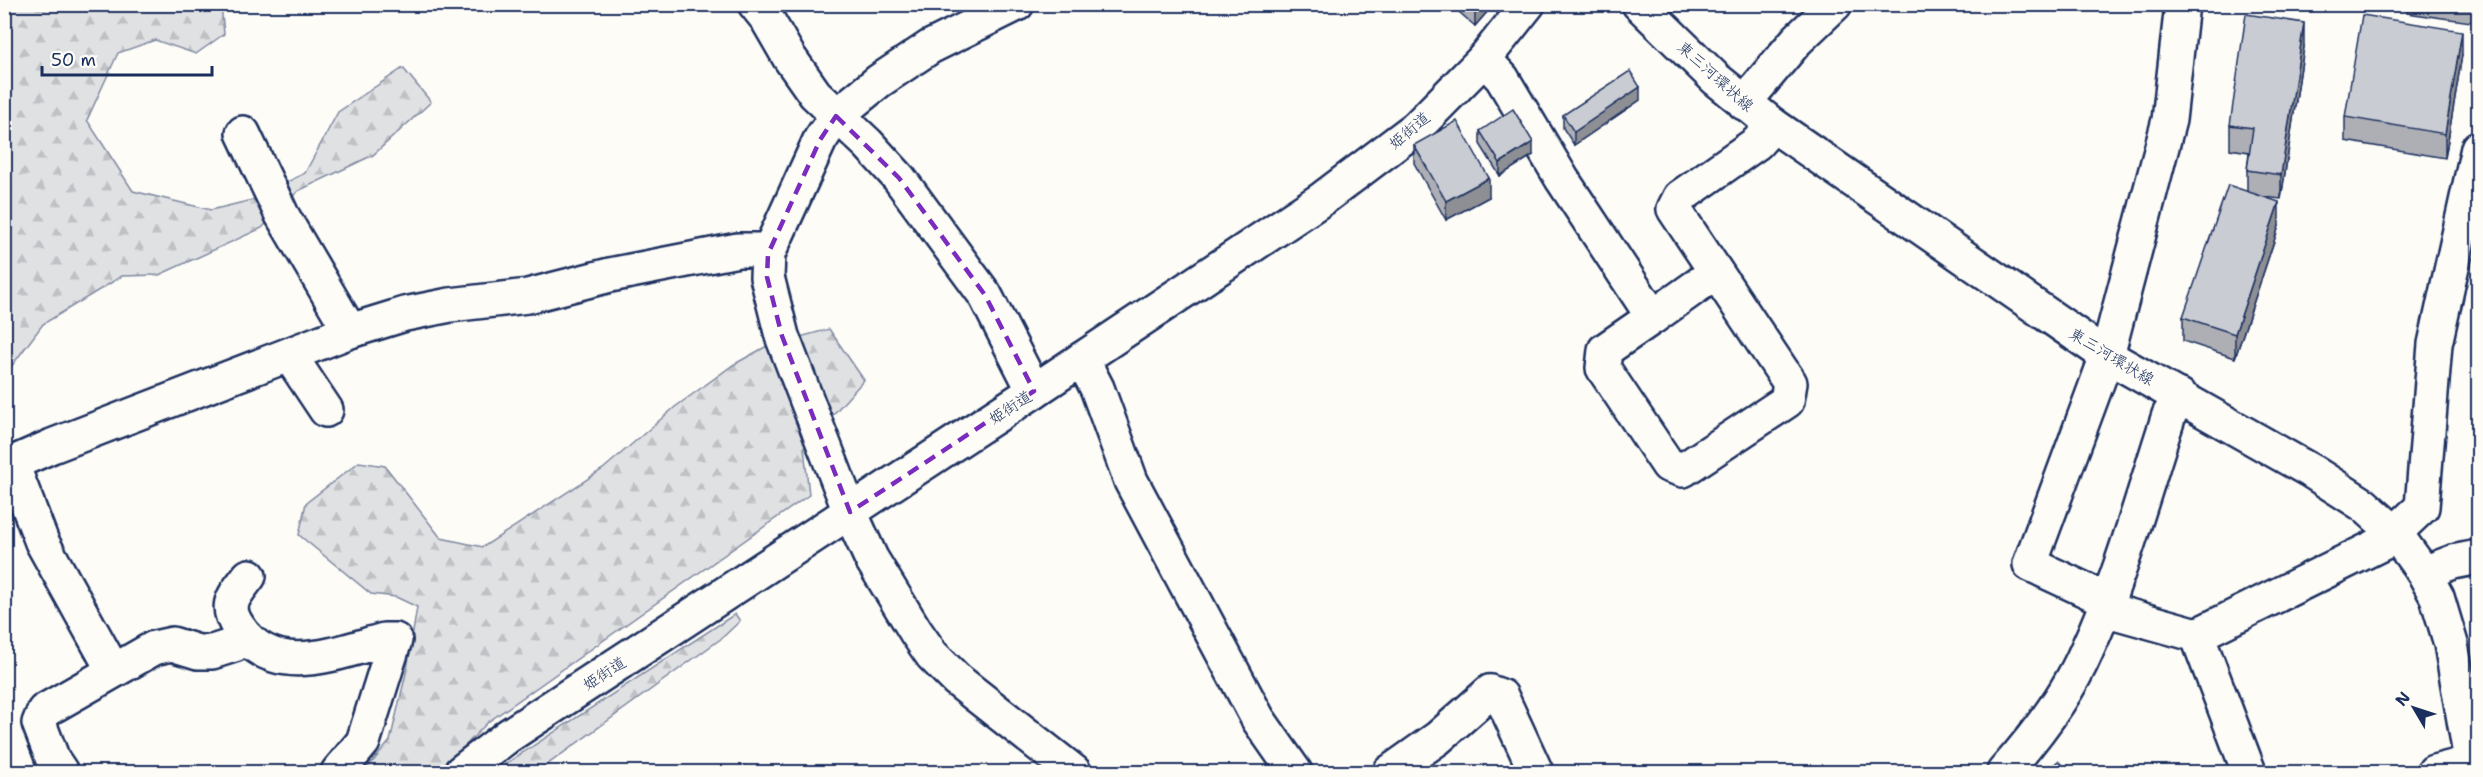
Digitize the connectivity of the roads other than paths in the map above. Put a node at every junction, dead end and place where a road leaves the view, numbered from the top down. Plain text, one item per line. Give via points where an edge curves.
1 (754, 4) edge
2 (1017, 4) edge
3 (1528, 4) edge
4 (1639, 4) edge
5 (1835, 4) edge
6 (2182, 4) edge
7 (1484, 59) junction
8 (1744, 103) junction
9 (836, 116) junction
10 (1773, 125) junction
11 (243, 133) dead end
12 (2478, 148) edge
13 (768, 254) junction
14 (1715, 273) junction
15 (1653, 317) junction
16 (350, 331) junction
17 (290, 356) junction
18 (2107, 356) junction
19 (1082, 359) junction
20 (1034, 391) junction
21 (2180, 396) junction
22 (326, 410) dead end
23 (8, 466) edge
24 (850, 512) junction
25 (2395, 533) junction
26 (2478, 557) edge
27 (2424, 573) junction
28 (249, 576) dead end
29 (2105, 604) junction
30 (2197, 635) junction
31 (244, 637) junction
32 (113, 670) junction
33 (2472, 767) edge
34 (61, 772) edge
35 (338, 772) edge
36 (461, 772) edge
37 (1074, 772) edge
38 (1295, 772) edge
39 (1390, 772) edge
40 (1536, 772) edge
41 (2004, 772) edge
42 (2249, 772) edge
43 (2434, 772) edge

1 - 9 main road via 808,85
2 - 9 main road via 930,47
3 - 7 main road, 姫街道
4 - 8 main road, 東三河環状線
5 - 8 main road via 1797,40
6 - 18 main road via 2169,120
7 - 15 main road via 1502,78 1562,179
7 - 19 main road, 姫街道 via 1416,128 1322,198
8 - 10 main road, 東三河環状線
9 - 13 main road via 820,140
9 - 20 main road via 899,178 985,295
10 - 14 main road via 1757,143 1680,197 1674,209
10 - 18 main road, 東三河環状線
11 - 16 main road via 282,215
12 - 25 main road via 2435,344 2422,507
13 - 16 main road via 761,250 738,250 528,296 405,314
13 - 24 main road via 767,277 782,336
14 - 15 main road
14 - 15 main road via 1790,383 1787,401 1683,470 1668,465 1603,368 1605,350
16 - 17 main road
17 - 22 main road
17 - 23 main road
18 - 21 main road, 東三河環状線
18 - 29 main road via 2030,564
19 - 20 main road, 姫街道
19 - 38 main road via 1097,388 1131,481 1258,719
20 - 24 main road, 姫街道
21 - 25 main road, 東三河環状線 via 2311,471 2364,505
21 - 29 main road via 2169,415
23 - 32 main road via 42,542
24 - 36 main road, 姫街道 via 508,736
24 - 37 main road via 871,558 932,655 957,680
25 - 27 main road, 東三河環状線
25 - 30 main road via 2385,542
26 - 27 main road
27 - 33 main road, 東三河環状線 via 2438,597 2451,645
28 - 31 main road via 231,599 231,617
29 - 30 main road
29 - 41 main road via 2086,654 2061,698
30 - 42 main road
31 - 32 main road via 212,652 172,644 154,648
31 - 35 main road via 270,656 288,659 395,640 363,742
32 - 34 main road via 44,711 39,723 52,760
33 - 43 main road
39 - 40 main road via 1438,738 1490,692 1501,696

